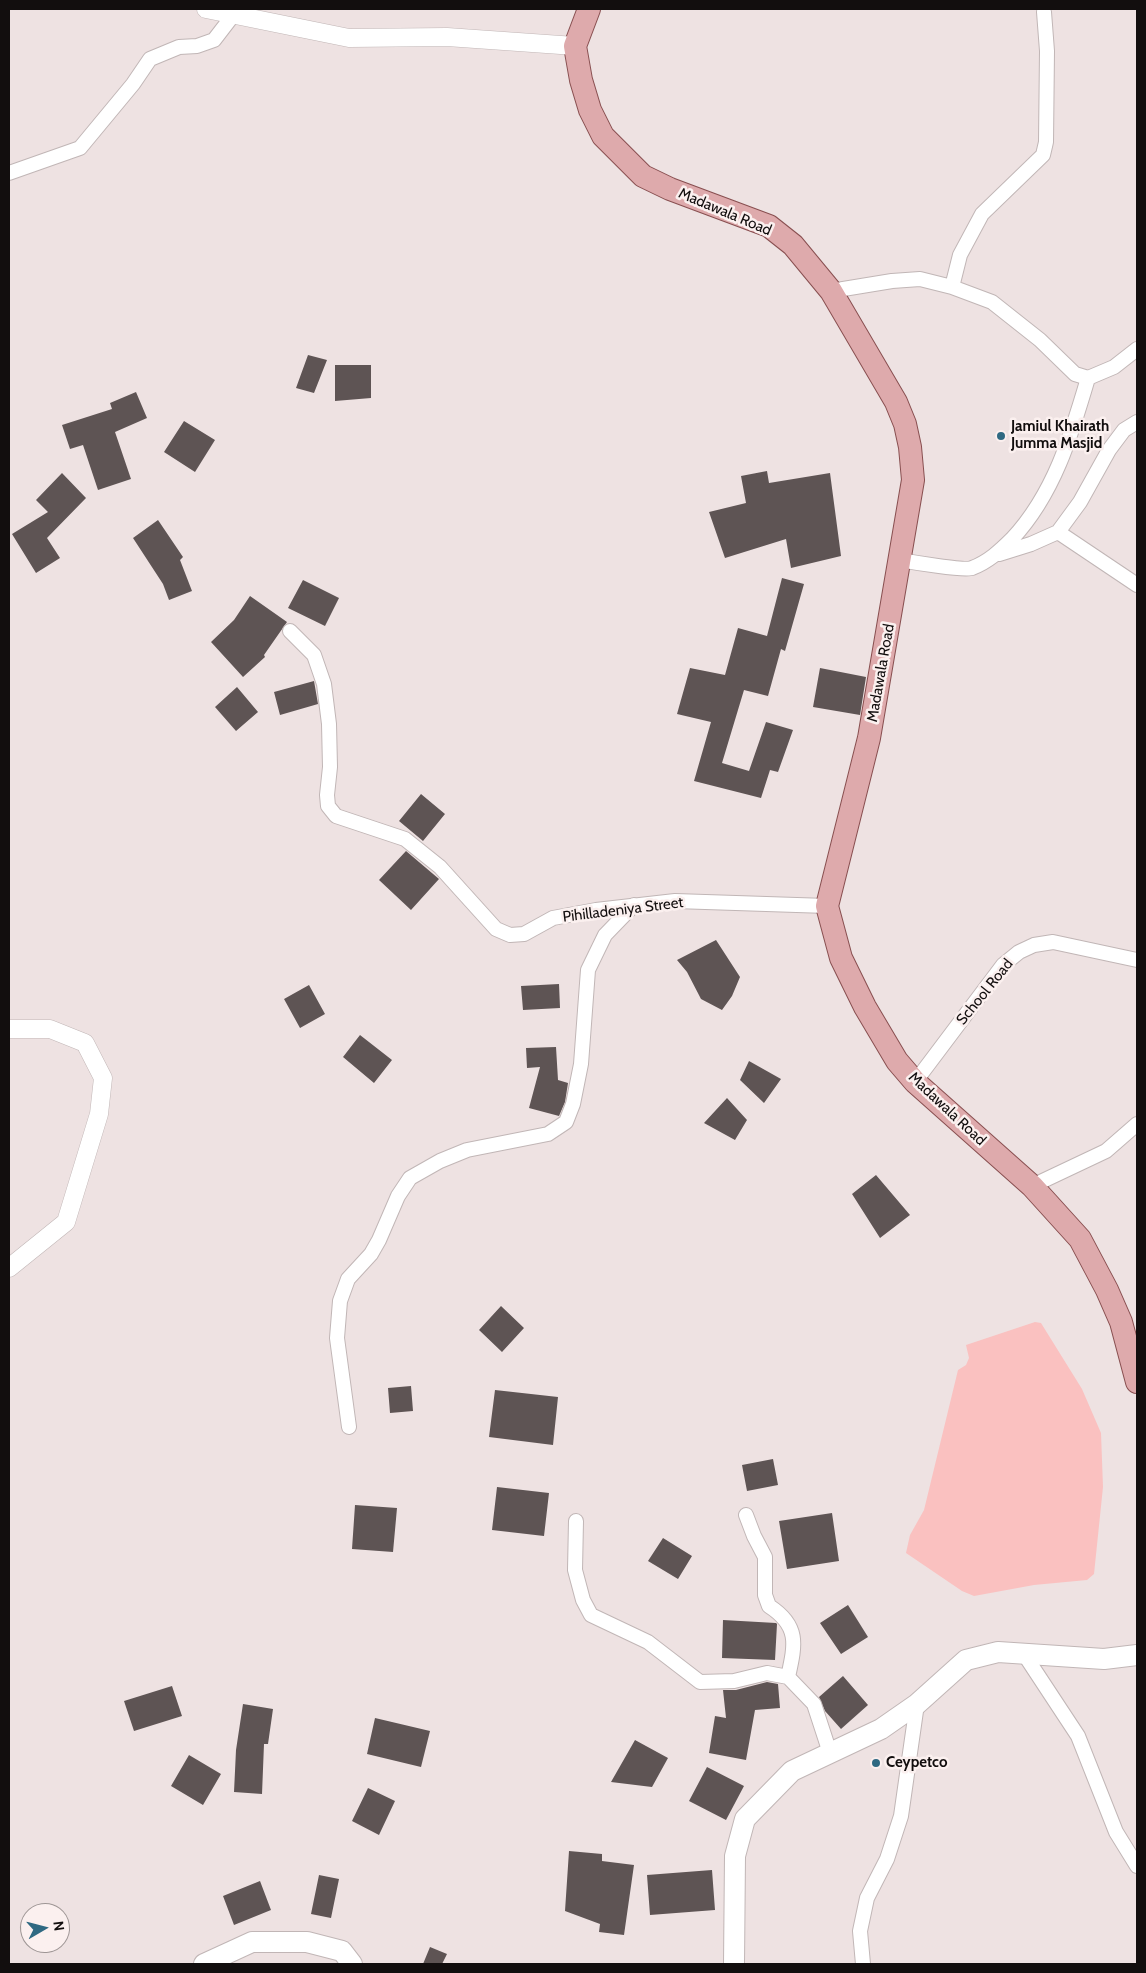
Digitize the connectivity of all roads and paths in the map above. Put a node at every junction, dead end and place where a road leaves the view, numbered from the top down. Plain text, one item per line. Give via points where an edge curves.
1 (206, 9) edge
2 (589, 9) edge
3 (1044, 12) dead end
4 (234, 14) junction
5 (575, 46) junction
6 (9, 173) edge
7 (952, 287) junction
8 (831, 291) junction
9 (1137, 349) edge
10 (1088, 378) junction
11 (1137, 422) edge
12 (1058, 532) junction
13 (998, 554) junction
14 (900, 560) junction
15 (1137, 585) edge
16 (290, 631) dead end
17 (634, 905) junction
18 (827, 906) junction
19 (1137, 960) edge
20 (9, 1029) edge
21 (915, 1082) junction
22 (1137, 1124) edge
23 (1032, 1186) junction
24 (9, 1268) edge
25 (1137, 1382) edge
26 (349, 1426) dead end
27 (746, 1515) dead end
28 (576, 1521) dead end
29 (1024, 1654) junction
30 (1137, 1655) edge
31 (788, 1677) junction
32 (917, 1704) junction
33 (830, 1753) junction
34 (1137, 1866) edge
35 (204, 1964) edge
36 (352, 1964) edge
37 (734, 1964) edge
38 (863, 1964) edge

1 - 4 street
2 - 5 main road, Madawala Road
3 - 7 street via 1048,51 1043,156 982,214 960,255
4 - 5 street via 349,38 447,37
4 - 6 street via 214,40 179,47 150,59 80,148
5 - 8 main road, Madawala Road via 580,80 603,136 643,176 769,226 793,245
7 - 8 street via 920,279
7 - 10 street via 992,302 1040,340 1075,374
8 - 14 main road, Madawala Road via 896,402 905,424 913,480
9 - 10 street via 1114,367
10 - 13 street via 1051,485 1024,526
11 - 12 street via 1124,430 1109,450 1080,502
12 - 13 street
12 - 15 street
13 - 14 street via 970,569
14 - 18 main road, Madawala Road via 870,738
16 - 17 street, Pihilladeniya Street via 314,655 324,684 330,724 328,806 336,816 404,839 440,867 496,929 510,935 524,934 553,918
17 - 18 street, Pihilladeniya Street via 675,901
17 - 26 street via 605,935 588,970 581,1064 566,1122 548,1134 467,1150 410,1178 398,1196 372,1254 348,1280 340,1300 337,1338
18 - 21 main road, Madawala Road via 841,958 865,1007 897,1061
19 - 21 street, School Road via 1053,942 1019,952 1004,965
20 - 24 street via 50,1028 85,1043 103,1078 99,1114 66,1222
21 - 23 main road, Madawala Road
22 - 23 street via 1106,1151
23 - 25 main road, Madawala Road via 1080,1239 1120,1322
27 - 31 street via 765,1557 765,1595 769,1606 782,1614 792,1630 794,1641
28 - 31 street via 575,1570 583,1600 591,1615 648,1642 700,1682 734,1681 767,1673
29 - 30 main road via 1104,1659
29 - 32 main road via 998,1652 966,1660
29 - 34 street via 1078,1736 1116,1832
31 - 33 street via 814,1704
32 - 33 main road via 880,1729
32 - 38 street via 901,1816 887,1859 867,1898 860,1931
33 - 37 main road via 792,1771 745,1819 735,1856
35 - 36 main road via 252,1942 307,1942 342,1951

